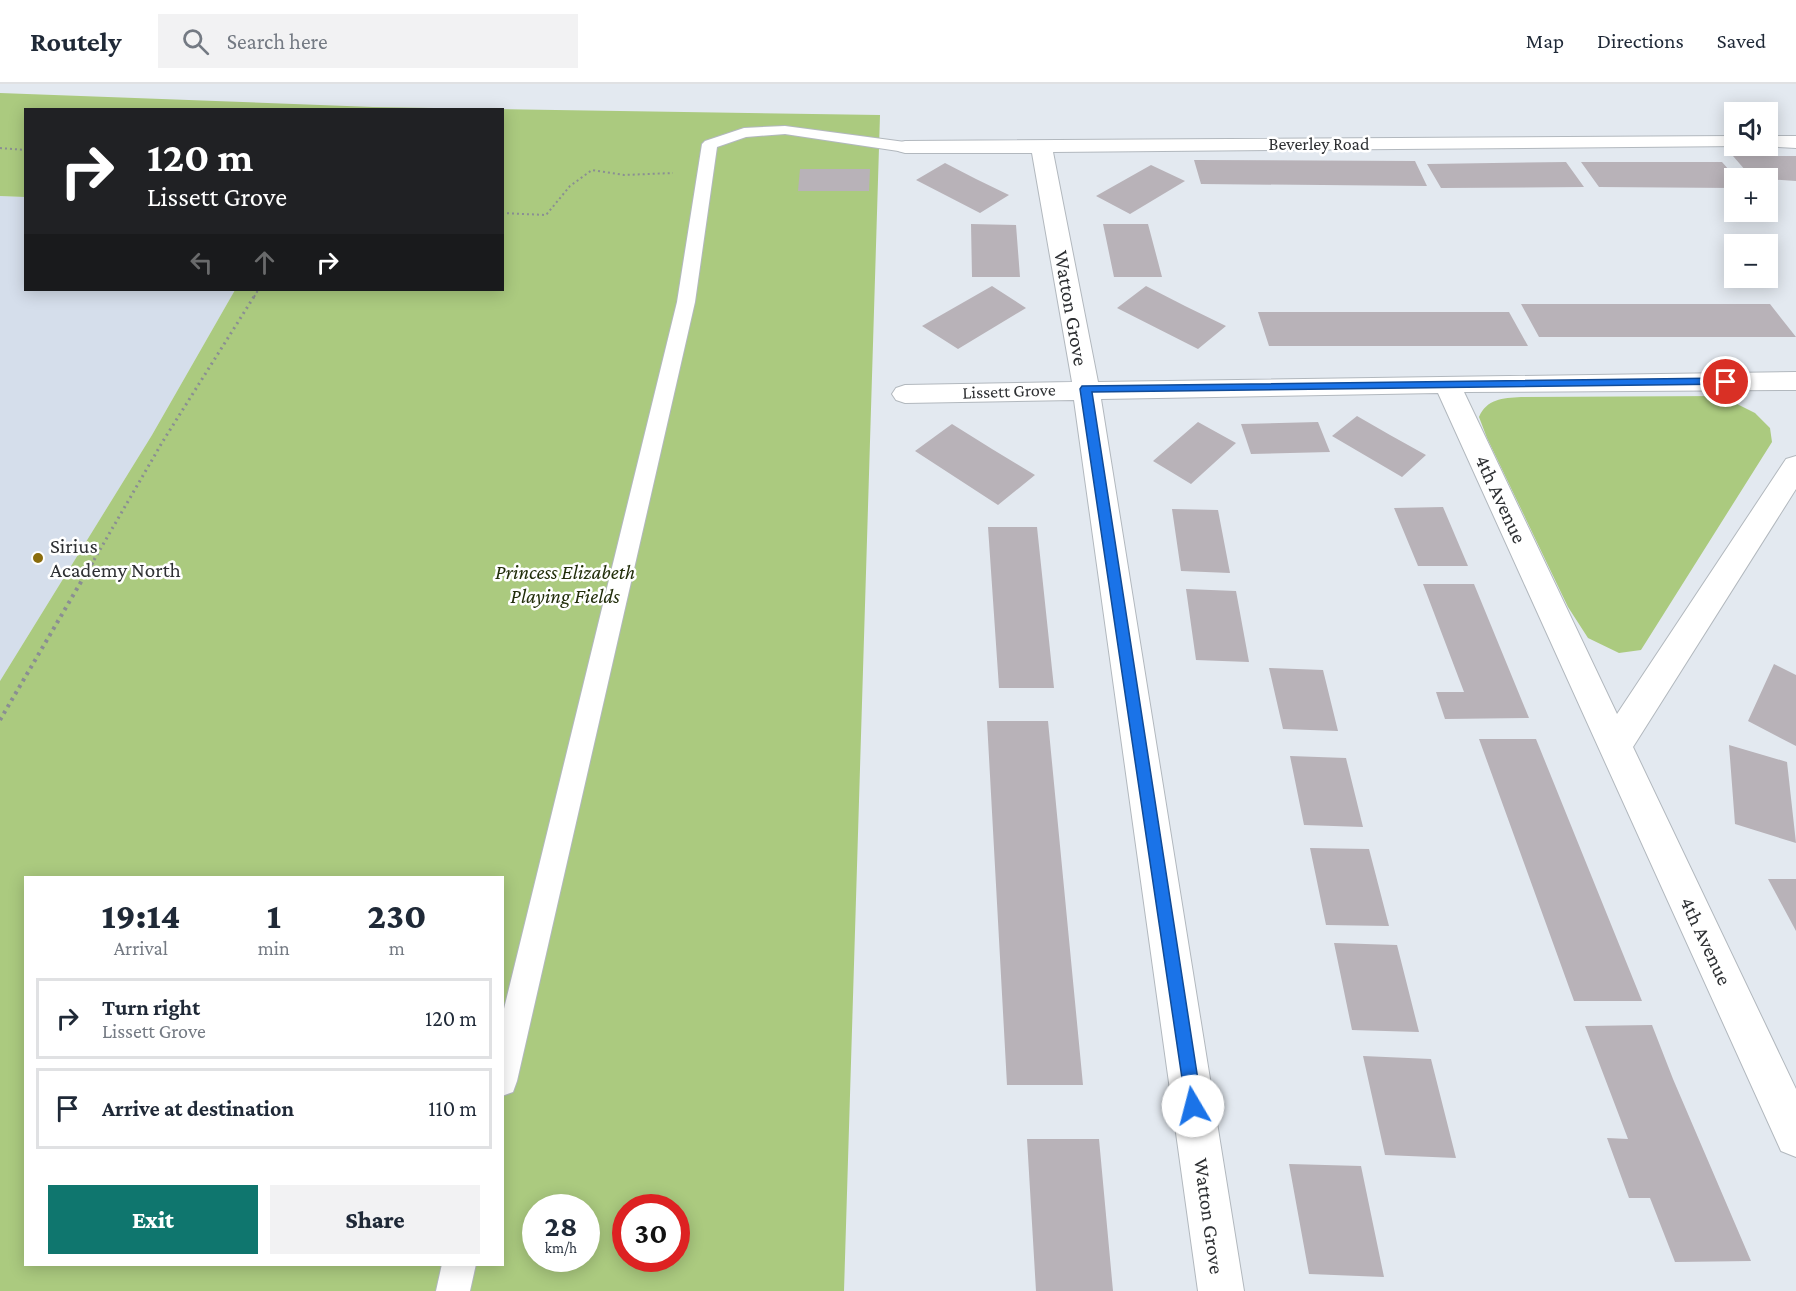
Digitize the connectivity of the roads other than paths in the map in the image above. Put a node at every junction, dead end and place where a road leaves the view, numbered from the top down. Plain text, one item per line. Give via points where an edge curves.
1 (1724, 142) edge
2 (1778, 142) edge
3 (1796, 142) edge
4 (1041, 145) junction
5 (904, 147) joint
6 (1796, 381) edge
7 (1447, 384) junction
8 (1086, 389) junction
9 (905, 394) dead end
10 (1796, 466) edge
11 (1616, 745) junction
12 (504, 1073) edge
13 (1796, 1136) edge
14 (459, 1266) edge
15 (453, 1291) edge
16 (1221, 1291) edge

1 - 4 street, Beverley Road
2 - 3 street
4 - 5 street, Beverley Road
4 - 8 street, Watton Grove
5 - 12 lane via 785,130 744,133 710,144 686,302
6 - 7 street, Lissett Grove
7 - 8 street, Lissett Grove
7 - 11 street, 4th Avenue
8 - 9 street, Lissett Grove
8 - 16 street, Watton Grove
10 - 11 street
11 - 13 street, 4th Avenue
14 - 15 lane

